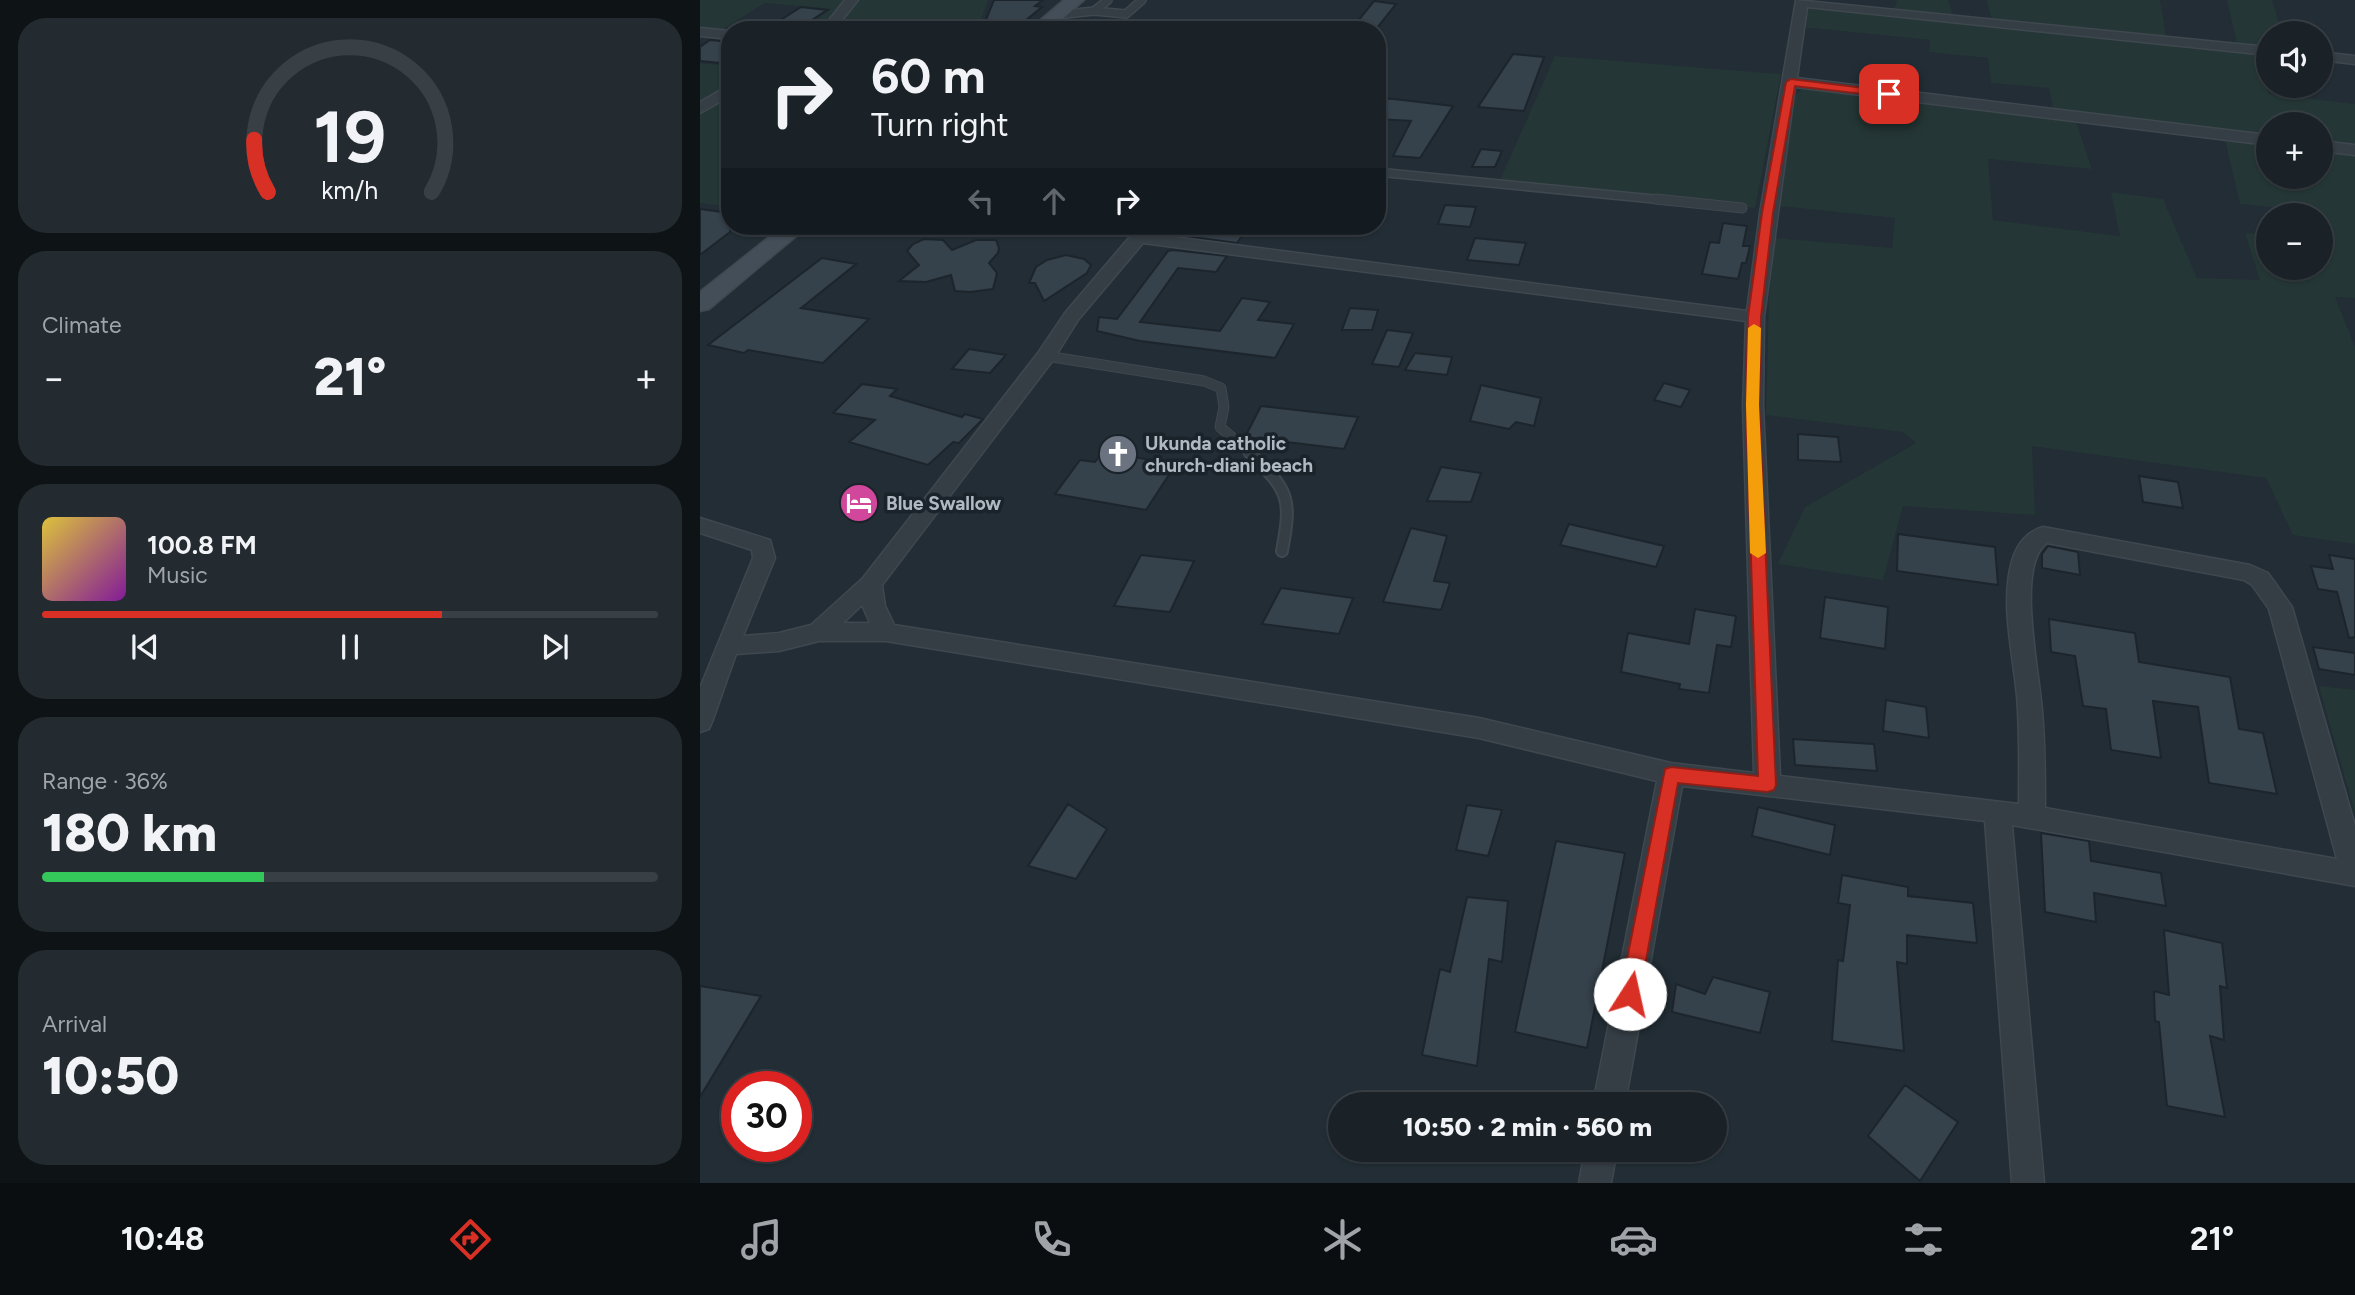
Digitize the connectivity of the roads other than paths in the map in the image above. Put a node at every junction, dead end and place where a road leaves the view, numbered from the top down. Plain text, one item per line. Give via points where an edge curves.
1 (852, 0) edge
2 (1075, 0) edge
3 (1108, 0) edge
4 (1142, 0) edge
5 (1802, 2) edge
6 (1094, 11) junction
7 (1057, 15) junction
8 (834, 21) edge
9 (1049, 21) edge
10 (700, 33) edge
11 (721, 34) edge
12 (2256, 50) edge
13 (2333, 58) edge
14 (2355, 60) edge
15 (1791, 82) junction
16 (721, 95) edge
17 (700, 109) edge
18 (2256, 139) edge
19 (2333, 147) edge
20 (2355, 150) edge
21 (1386, 173) edge
22 (1742, 208) dead end
23 (786, 235) edge
24 (1140, 235) edge
25 (1171, 235) edge
26 (700, 304) edge
27 (1755, 317) junction
28 (1046, 355) junction
29 (700, 525) edge
30 (1282, 551) dead end
31 (871, 584) junction
32 (819, 632) junction
33 (886, 632) junction
34 (727, 646) junction
35 (700, 722) edge
36 (1671, 774) junction
37 (1767, 785) junction
38 (1998, 811) junction
39 (2032, 817) junction
40 (2355, 874) edge
41 (1611, 1092) edge
42 (1599, 1162) edge
43 (1595, 1183) edge
44 (2028, 1183) edge

1 - 8 street
2 - 7 main road
3 - 6 lane
4 - 6 lane via 1126,14
5 - 12 street
5 - 15 street
6 - 7 lane
7 - 9 main road
10 - 11 street
13 - 14 street
15 - 18 street
15 - 27 street
16 - 17 street
19 - 20 street
21 - 22 lane
23 - 26 main road
24 - 28 street via 1071,317
25 - 27 street
27 - 37 street via 1753,405
28 - 30 lane via 1204,381 1221,388 1220,427 1236,438 1281,488 1287,503
28 - 31 street
29 - 34 street via 762,545 764,558
31 - 32 street
31 - 33 street via 874,606
32 - 33 street
32 - 34 street via 779,642
33 - 36 street via 1479,728
34 - 35 street
36 - 37 street
36 - 41 street
37 - 38 street
38 - 39 street
38 - 44 street
39 - 40 street
39 - 40 street via 2030,706 2019,610 2025,551 2043,535 2249,573 2260,579 2280,607
42 - 43 street

